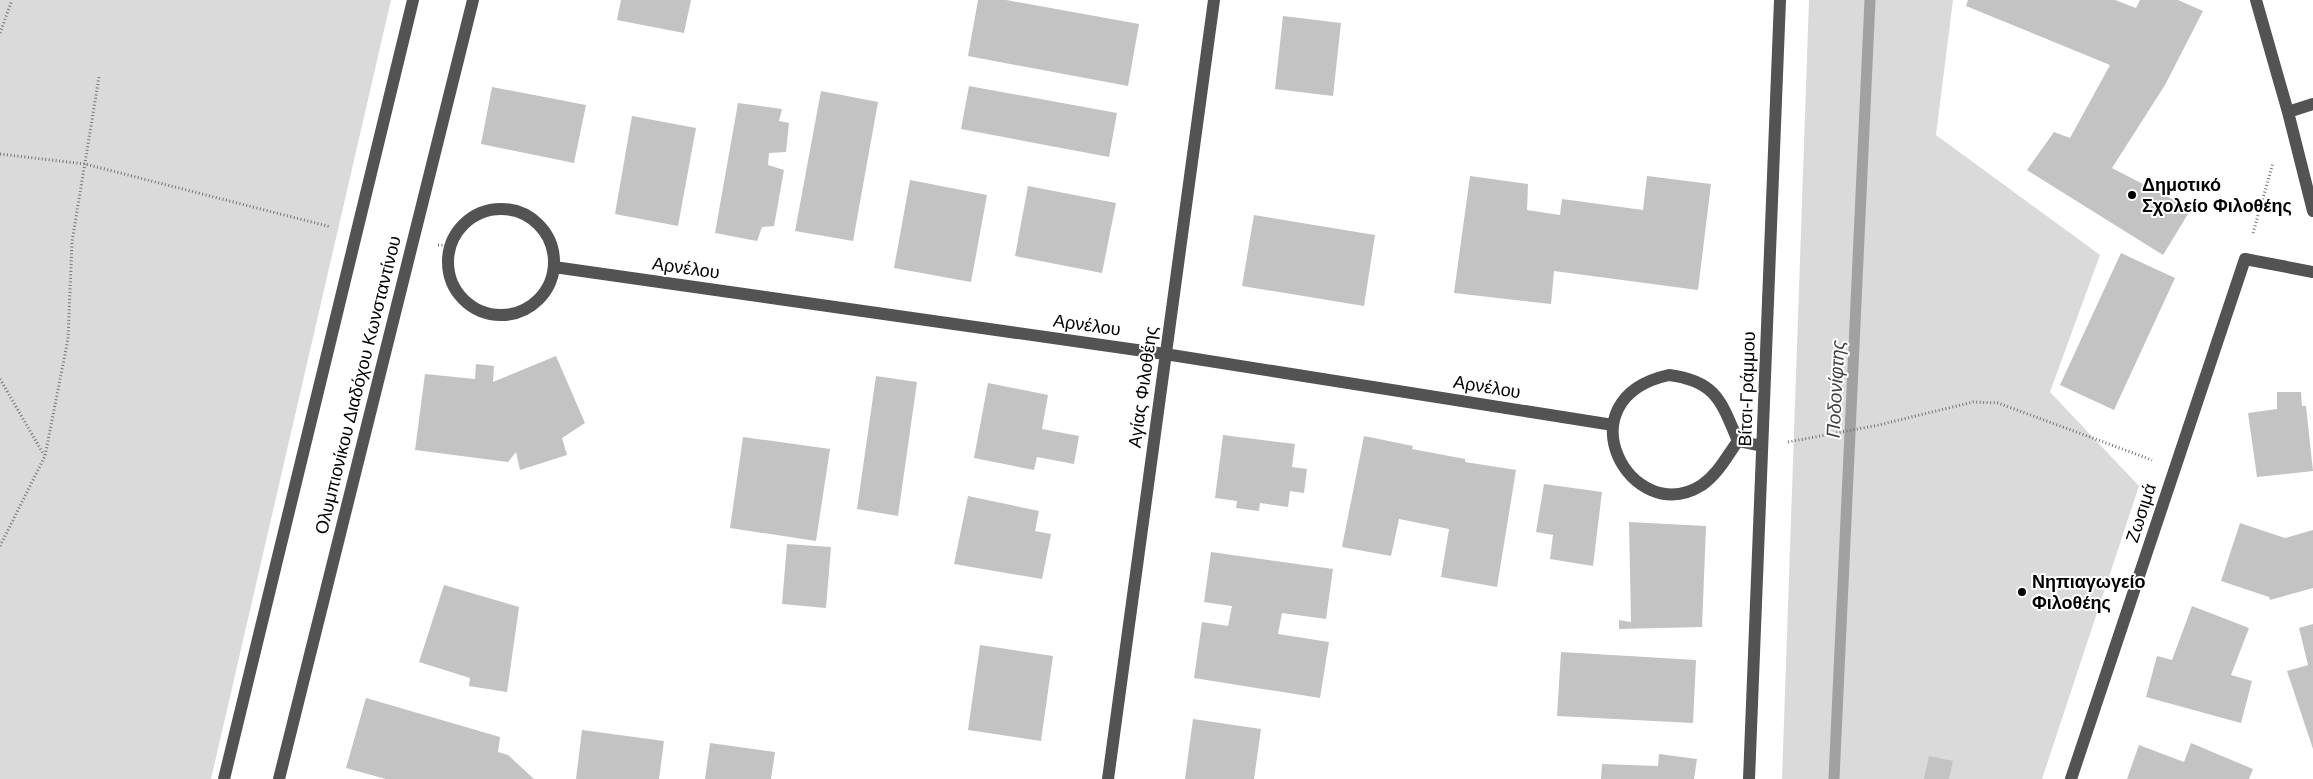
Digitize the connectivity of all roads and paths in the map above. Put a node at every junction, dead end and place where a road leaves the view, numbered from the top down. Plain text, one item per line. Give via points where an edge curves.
1 (12, 0) edge
2 (413, 0) edge
3 (473, 0) edge
4 (1214, 0) edge
5 (1780, 0) edge
6 (2256, 0) edge
7 (0, 33) edge
8 (99, 77) dead end
9 (2313, 104) edge
10 (2288, 112) junction
11 (0, 154) edge
12 (2274, 158) dead end
13 (85, 164) junction
14 (2313, 211) edge
15 (355, 233) junction
16 (2245, 260) junction
17 (554, 267) junction
18 (2313, 272) edge
19 (1165, 354) junction
20 (0, 380) edge
21 (1613, 425) junction
22 (1738, 441) junction
23 (1762, 446) junction
24 (45, 456) junction
25 (2174, 468) junction
26 (0, 546) edge
27 (224, 779) edge
28 (279, 779) edge
29 (1108, 779) edge
30 (1749, 779) edge
31 (2071, 779) edge

1 - 7 path
2 - 15 street, Ολυμπιονίκου Διαδόχου Κωνσταντίνου
3 - 28 street, Ολυμπιονίκου Διαδόχου Κωνσταντίνου
4 - 19 street, Αγίας Φιλοθέης
5 - 23 street, Βίτσι-Γράμμου
6 - 10 street
8 - 13 path
9 - 10 street
10 - 14 street
11 - 13 path
12 - 16 path
13 - 15 path
13 - 24 path via 72,242 68,339
15 - 27 street, Ολυμπιονίκου Διαδόχου Κωνσταντίνου
16 - 18 street
16 - 25 street, Ζωσιμά
17 - 17 street via 553,250 546,233 520,212 486,211 470,218 458,230 450,246 448,264 452,281 461,296 474,308 491,314 509,314 526,309 550,284
17 - 19 street, Αρνέλου
19 - 21 street, Αρνέλου
19 - 29 street, Αγίας Φιλοθέης
20 - 24 path
21 - 22 street via 1619,406 1632,390 1649,379 1669,375 1689,378 1707,387 1721,401
21 - 22 street via 1613,444 1619,462 1646,488 1664,493 1683,492 1701,486 1716,474
22 - 23 street
23 - 25 path via 1878,426 1974,402 1998,403
23 - 30 street, Βίτσι-Γράμμου
24 - 26 path
25 - 31 street, Ζωσιμά

